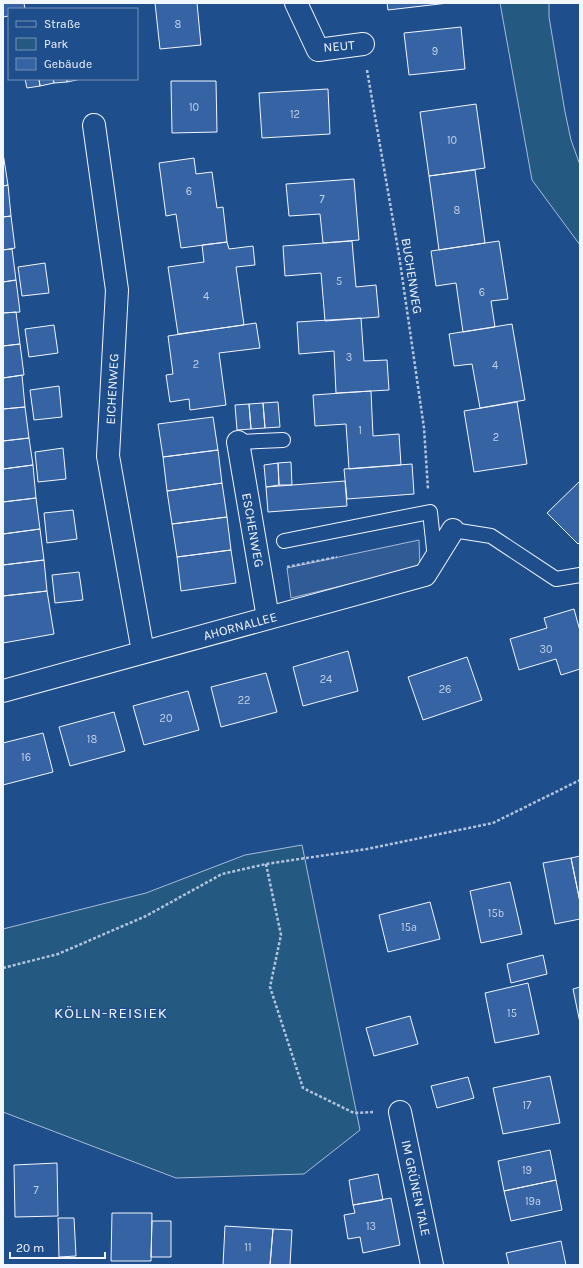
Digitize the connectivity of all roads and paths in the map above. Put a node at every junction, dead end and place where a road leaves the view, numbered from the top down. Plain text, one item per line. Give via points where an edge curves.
1 (296, 3) edge
2 (363, 44) joint
3 (94, 125) dead end
4 (282, 440) dead end
5 (238, 442) joint
6 (430, 512) junction
7 (453, 530) joint
8 (284, 541) dead end
9 (341, 556) dead end
10 (435, 559) junction
11 (287, 568) dead end
12 (580, 575) edge
13 (268, 618) junction
14 (143, 652) junction
15 (3, 691) edge
16 (580, 780) edge
17 (266, 864) junction
18 (3, 968) edge
19 (400, 1112) joint
20 (432, 1265) edge

1 - 2 street, NEUT via 318,50
2 - 6 path, BUCHENWEG via 424,428
3 - 14 street, EICHENWEG via 117,290 108,456
4 - 5 lane
5 - 13 street, ESCHENWEG
6 - 8 lane
6 - 10 lane
7 - 10 street, AHORNALLEE
7 - 12 lane via 491,536 556,579
9 - 11 path
10 - 13 street, AHORNALLEE via 425,575
13 - 14 street, AHORNALLEE
14 - 15 street, AHORNALLEE
16 - 17 path via 493,824
17 - 18 path via 222,874 146,916 58,954
17 - 19 path via 281,935 270,987 303,1088 354,1113
19 - 20 street, IM GRÜNEN TALE

